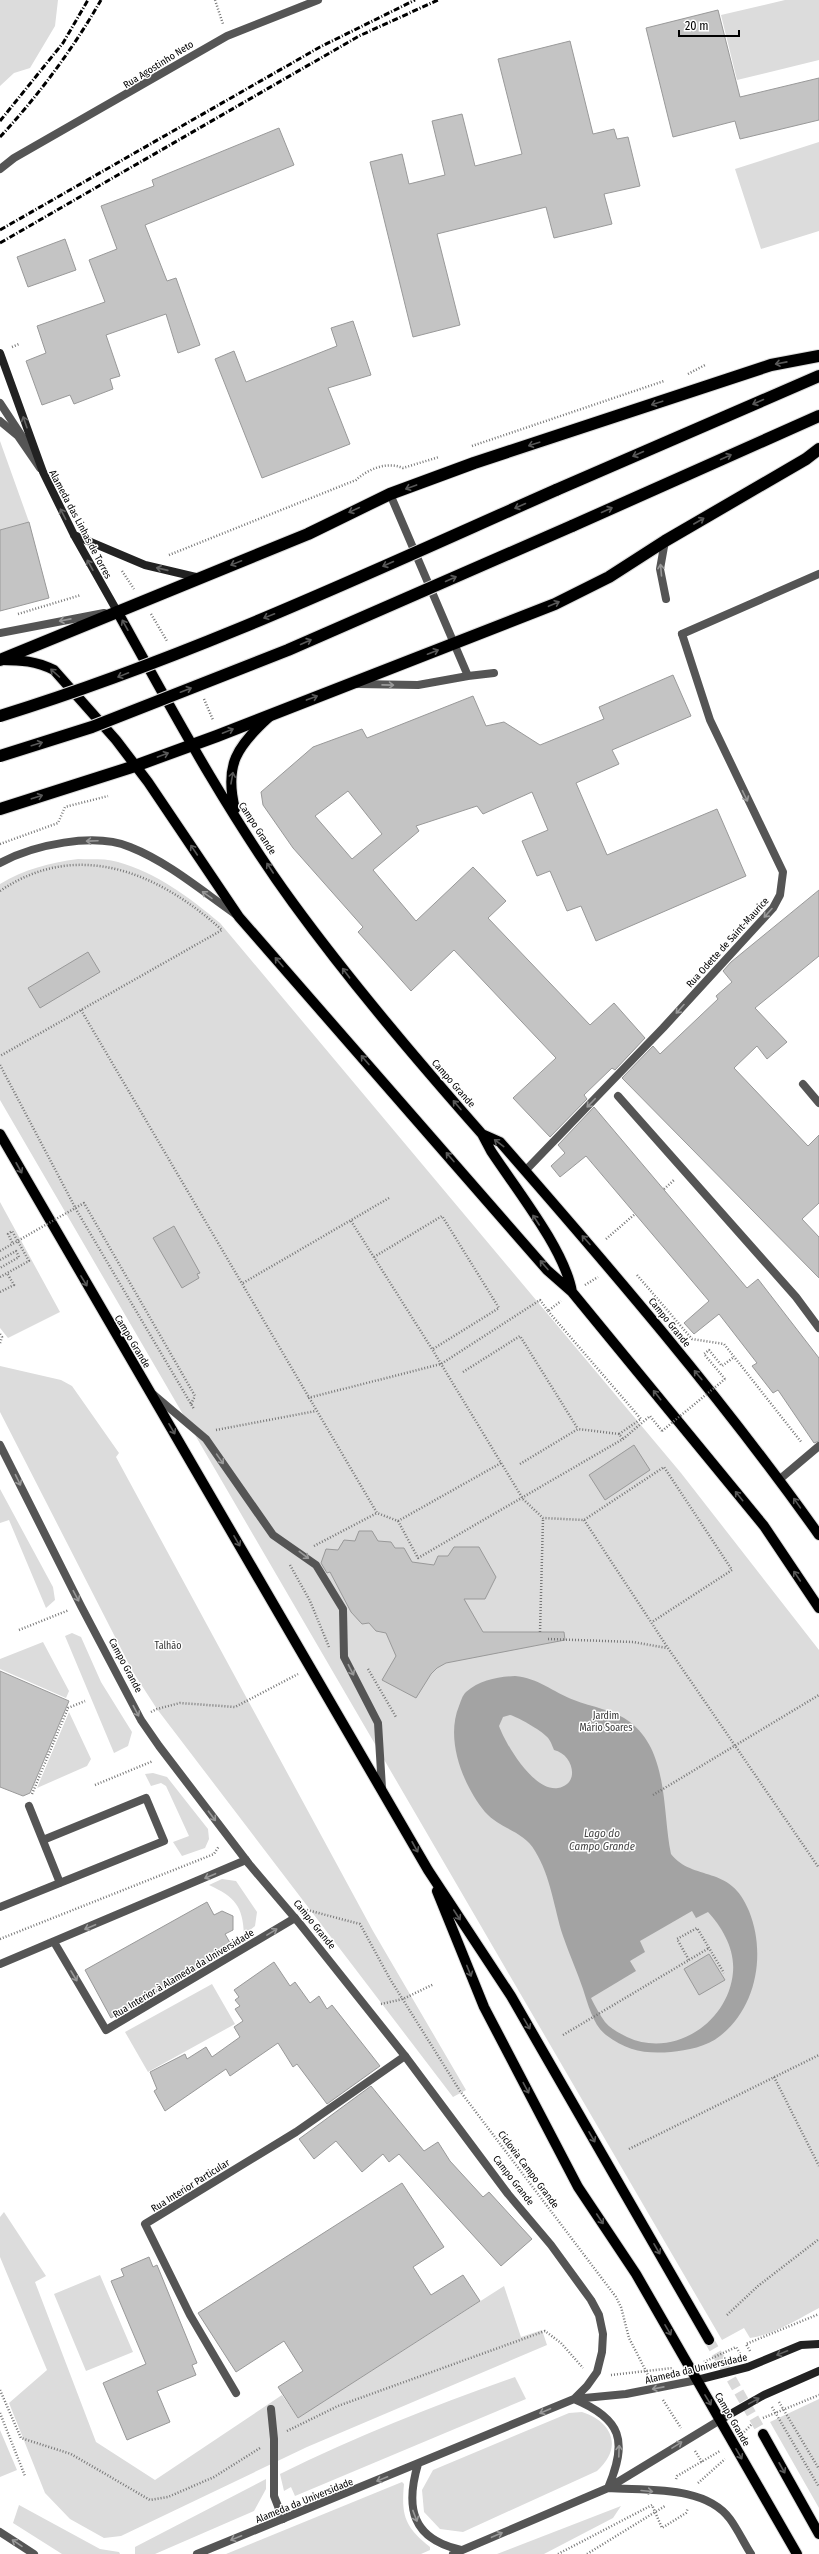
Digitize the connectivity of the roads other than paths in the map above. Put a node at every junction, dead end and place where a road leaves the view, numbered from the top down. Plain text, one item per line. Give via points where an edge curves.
1 (318, 0) edge
2 (14, 158) junction
3 (0, 161) edge
4 (0, 169) edge
5 (0, 353) edge
6 (819, 356) edge
7 (819, 376) edge
8 (0, 403) edge
9 (819, 416) edge
10 (0, 421) edge
11 (819, 449) edge
12 (42, 472) junction
13 (390, 494) junction
14 (74, 535) junction
15 (665, 541) junction
16 (819, 574) edge
17 (200, 578) junction
18 (666, 599) dead end
19 (117, 611) junction
20 (0, 633) edge
21 (454, 644) junction
22 (1, 660) edge
23 (494, 673) dead end
24 (468, 676) junction
25 (349, 684) junction
26 (275, 712) junction
27 (0, 716) edge
28 (192, 745) junction
29 (0, 756) edge
30 (135, 766) junction
31 (0, 809) edge
32 (236, 816) junction
33 (0, 863) edge
34 (239, 917) junction
35 (804, 1084) dead end
36 (618, 1096) dead end
37 (819, 1103) edge
38 (0, 1134) edge
39 (482, 1134) junction
40 (525, 1171) junction
41 (572, 1292) junction
42 (819, 1328) edge
43 (151, 1394) junction
44 (0, 1445) edge
45 (819, 1446) edge
46 (780, 1479) junction
47 (819, 1535) edge
48 (819, 1608) edge
49 (382, 1788) junction
50 (31, 1803) road end
51 (43, 1840) junction
52 (246, 1860) junction
53 (428, 1870) junction
54 (60, 1883) junction
55 (0, 1907) edge
56 (296, 1918) junction
57 (54, 1942) junction
58 (0, 1964) edge
59 (405, 2056) junction
60 (709, 2340) tunnel mouth
61 (819, 2344) edge
62 (819, 2371) edge
63 (697, 2380) junction
64 (236, 2393) dead end
65 (574, 2399) junction
66 (271, 2409) dead end
67 (720, 2420) junction
68 (763, 2434) tunnel mouth
69 (418, 2464) junction
70 (608, 2488) junction
71 (283, 2519) junction
72 (0, 2532) edge
73 (819, 2534) edge
74 (461, 2550) junction
75 (34, 2554) edge
76 (197, 2554) edge
77 (453, 2554) edge
78 (751, 2554) edge
79 (797, 2554) edge

1 - 2 street, Rua Agostinho Neto via 227,36 181,60 163,74
2 - 3 street, Rua Agostinho Neto
2 - 4 street, Rua Agostinho Neto
12 -> 5 main road, Alameda das Linhas de Torres
6 -> 13 highway via 771,365 474,463
7 -> 27 highway, bridge via 272,615 84,690
8 - 12 street via 19,429
29 -> 9 highway, bridge via 92,727 288,650
10 - 12 street via 18,436
15 -> 11 highway
14 -> 12 main road, Alameda das Linhas de Torres
13 -> 17 highway via 308,534
13 - 21 street
17 -> 14 main road via 145,565
19 -> 14 main road, Alameda das Linhas de Torres
18 -> 15 street via 660,569
21 -> 15 highway via 581,592
16 -> 40 street, Rua Odette de Saint-Maurice via 682,634 710,720 783,872 780,895 772,908 663,1028
17 - 19 highway
19 -> 20 street
19 - 22 highway
28 -> 19 main road, Campo Grande
21 - 24 street
25 -> 21 highway
30 -> 22 main road via 116,740 54,670 26,660
23 - 24 street
25 -> 24 street via 418,685
26 -> 25 highway
28 -> 26 highway
32 -> 26 main road via 230,788 236,754 248,736
30 -> 28 highway
28 - 32 main road, Campo Grande
31 -> 30 highway
34 -> 30 main road
39 -> 32 main road, Campo Grande via 370,1004 292,902
34 -> 33 street via 171,870 130,846 97,840 60,843 15,855
41 -> 34 main road via 547,1270
35 - 37 street
36 - 42 street via 791,1291
38 -> 43 main road, Campo Grande
40 -> 39 main road, Campo Grande via 500,1142
41 -> 39 main road via 569,1275 559,1254
46 -> 40 main road, Campo Grande via 724,1405 612,1269
48 -> 41 main road via 764,1526
43 -> 49 main road, Campo Grande
43 -> 49 street via 206,1439 273,1535 316,1565 343,1609 344,1657 378,1723
44 -> 52 street, Campo Grande via 141,1720
45 - 46 street
47 -> 46 main road, Campo Grande
49 -> 53 main road, Campo Grande
50 - 51 street
51 - 54 street
51 - 54 street via 146,1798 164,1841
52 - 56 street, Campo Grande
52 -> 57 street
53 -> 60 main road, Campo Grande via 511,1996
53 -> 63 main road, Campo Grande via 484,2007 578,2187 636,2274
54 - 55 street
57 -> 56 street, Rua Interior à Alameda da Universidade via 106,2030
56 - 59 street, Campo Grande
57 - 58 street
59 - 64 street, Rua Interior Particular via 296,2132 146,2224 190,2315
59 - 65 street, Campo Grande via 508,2194 551,2245 599,2315 603,2334 602,2352 596,2372
61 -> 63 main road, Alameda da Universidade via 801,2345 757,2363
67 -> 62 main road via 774,2391
63 -> 65 street, Alameda da Universidade via 626,2394
63 -> 67 main road, Campo Grande
65 -> 69 street, Alameda da Universidade
70 -> 65 street via 620,2454 616,2429 601,2412
66 - 71 street via 274,2496
70 -> 67 street
67 -> 79 main road, Campo Grande
68 -> 73 main road, Campo Grande
69 -> 71 street, Alameda da Universidade
69 -> 74 street via 411,2498 418,2524 433,2540
74 -> 70 street
70 -> 78 street via 671,2493 704,2499 730,2519
71 -> 76 street, Alameda da Universidade
75 -> 72 street
74 - 77 street

